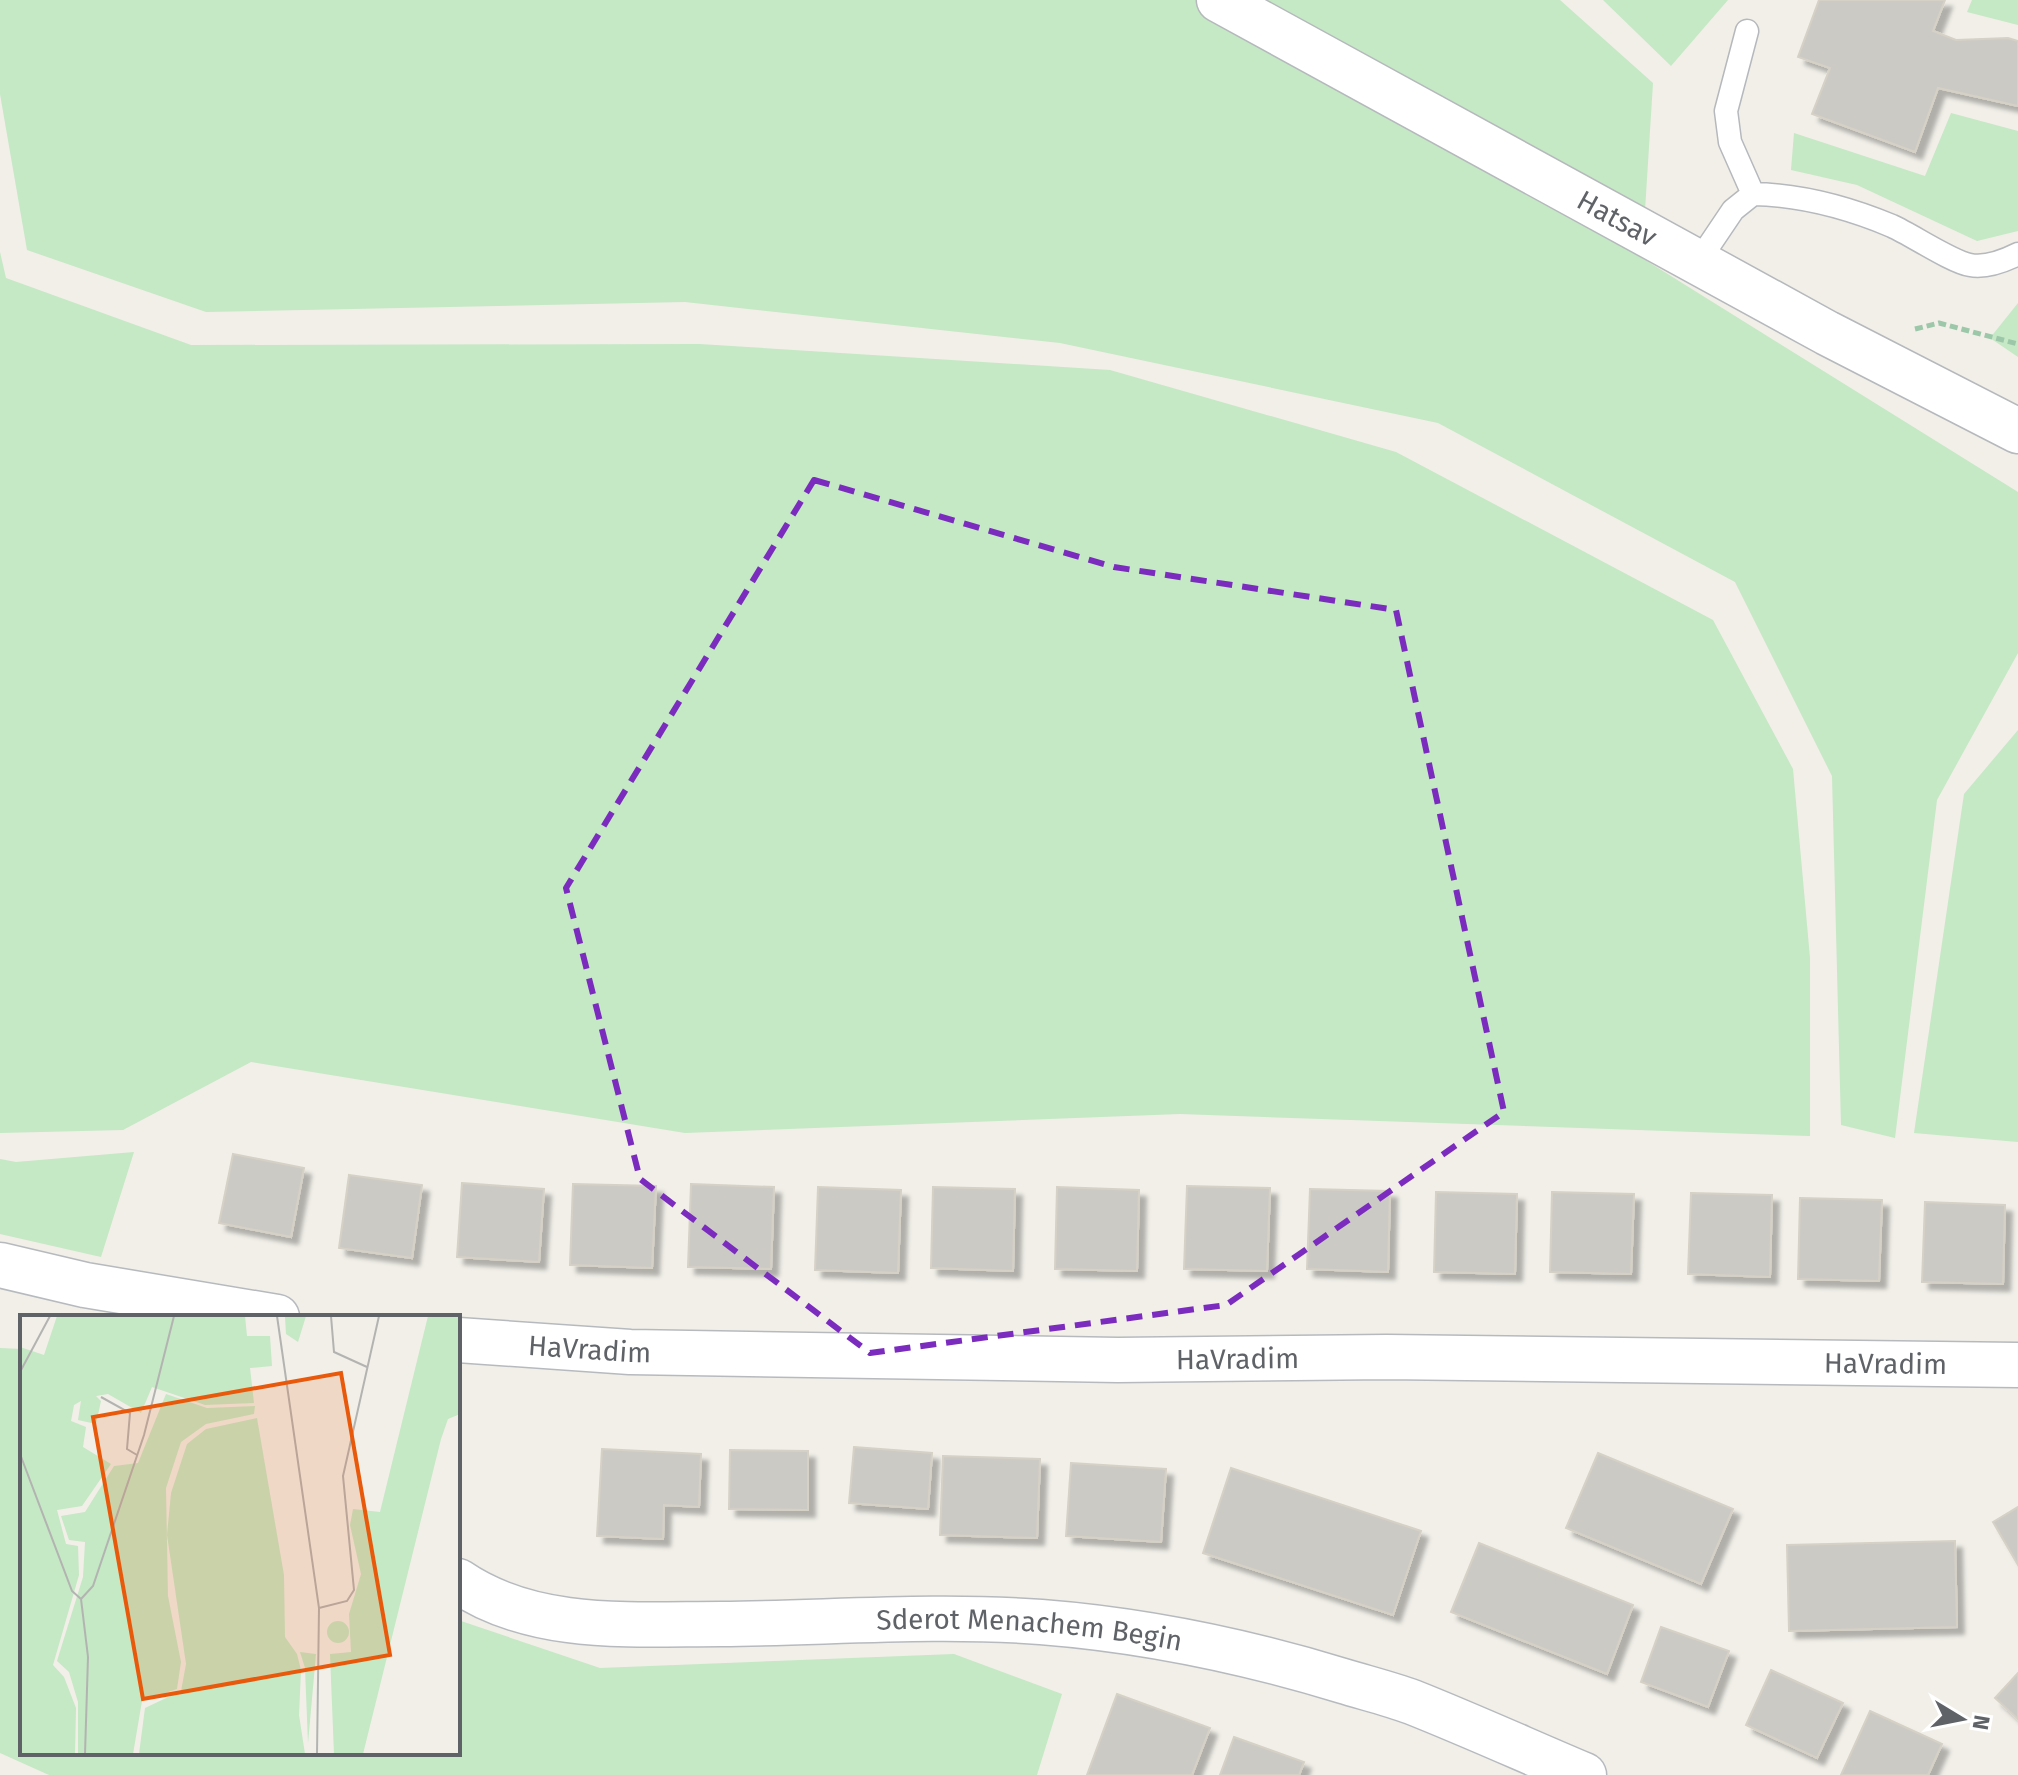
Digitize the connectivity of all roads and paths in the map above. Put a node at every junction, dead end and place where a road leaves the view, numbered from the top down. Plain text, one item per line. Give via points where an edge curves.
1 (1219, 0) edge
2 (1747, 31) dead end
3 (1753, 194) junction
4 (2018, 254) edge
5 (1698, 262) junction
6 (2018, 344) edge
7 (1879, 360) junction
8 (2018, 431) edge
9 (0, 1265) edge
10 (265, 1315) edge
11 (460, 1340) edge
12 (2018, 1365) edge
13 (460, 1582) edge
14 (1584, 1775) edge

1 - 5 street, Hatsav
2 - 3 lane via 1726,111 1730,142
3 - 4 lane via 1827,204 1891,226 1970,265 2000,263
3 - 5 lane via 1733,210
5 - 7 street, Hatsav
6 - 7 path via 1939,323 1911,330
7 - 8 street, Hatsav
9 - 10 street
11 - 12 street, HaVradim via 630,1352 1102,1360 1387,1357
13 - 14 street, Sderot Menachem Begin via 497,1604 553,1619 629,1624 935,1618 1042,1622 1154,1636 1297,1667 1409,1701

